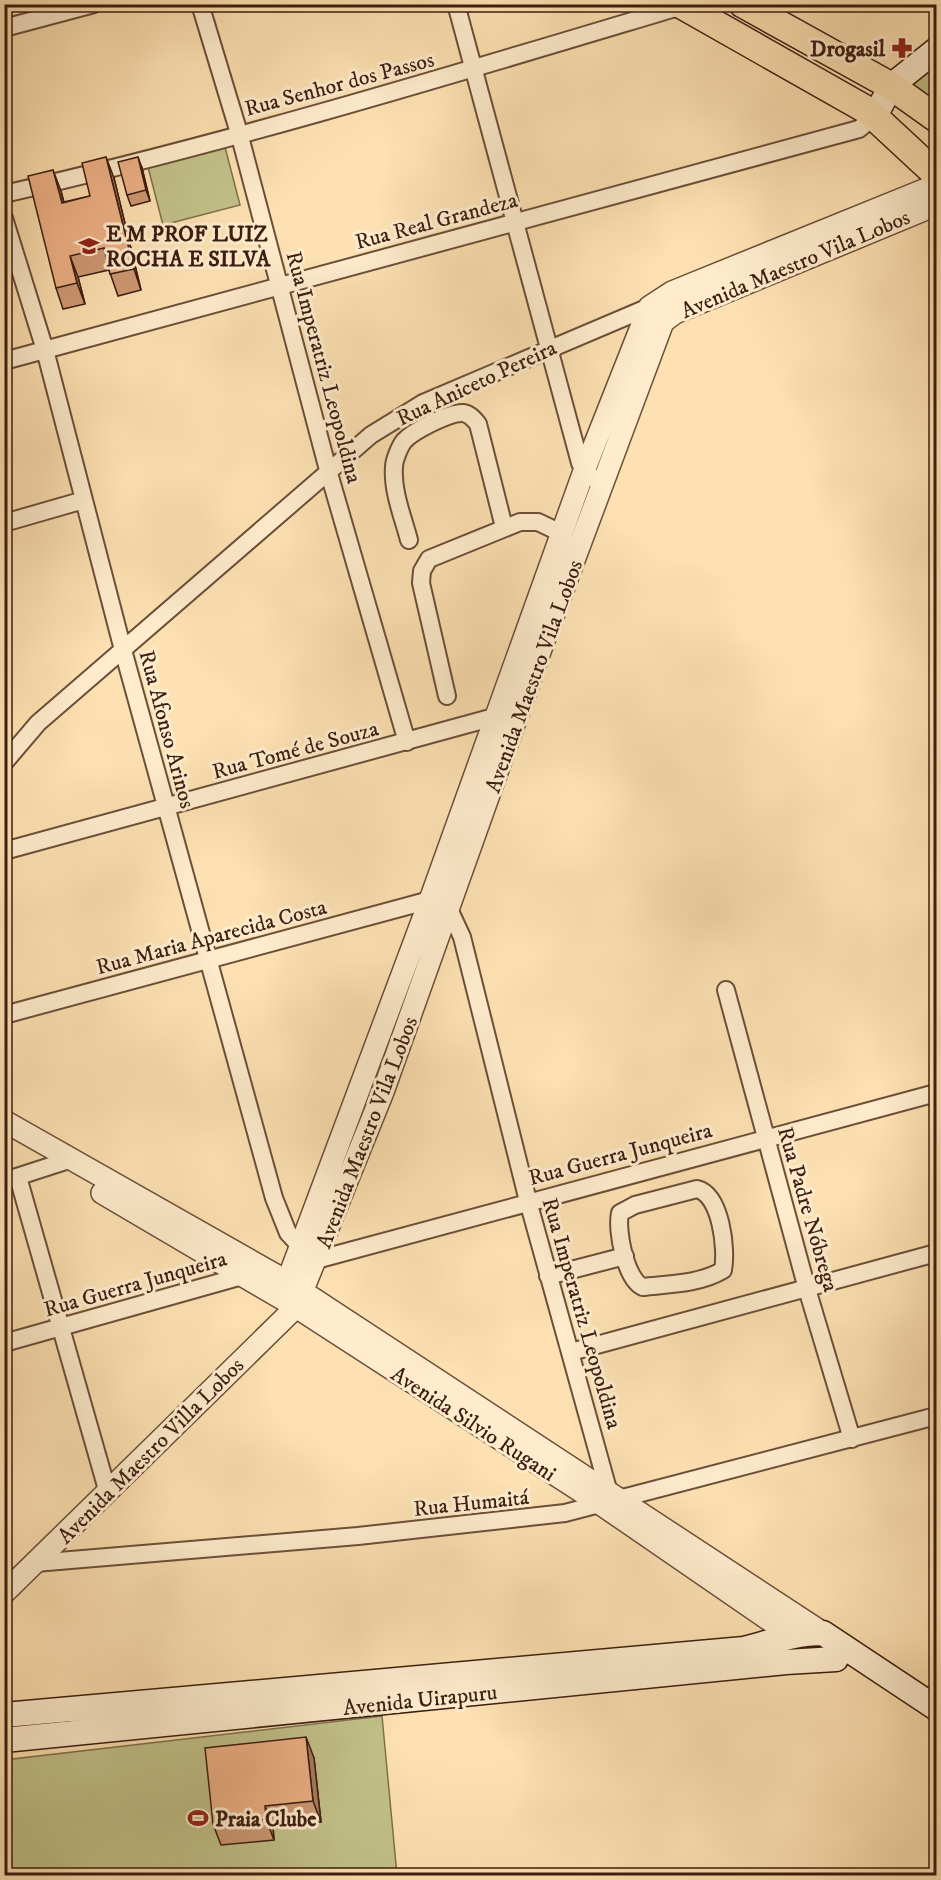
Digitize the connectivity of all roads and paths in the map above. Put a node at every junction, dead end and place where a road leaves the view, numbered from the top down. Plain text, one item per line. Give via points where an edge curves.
1 (94, 4) edge
2 (200, 4) edge
3 (456, 4) edge
4 (743, 4) edge
5 (681, 5) edge
6 (4, 28) edge
7 (936, 50) edge
8 (472, 69) junction
9 (891, 86) junction
10 (875, 116) junction
11 (936, 118) edge
12 (240, 133) junction
13 (936, 174) edge
14 (936, 185) edge
15 (4, 194) edge
16 (936, 205) edge
17 (4, 218) edge
18 (516, 221) junction
19 (732, 278) junction
20 (279, 286) junction
21 (649, 307) junction
22 (549, 348) junction
23 (45, 350) junction
24 (4, 361) edge
25 (328, 471) junction
26 (584, 471) junction
27 (603, 485) junction
28 (84, 500) junction
29 (4, 523) edge
30 (504, 527) junction
31 (561, 533) junction
32 (410, 540) dead end
33 (123, 650) junction
34 (447, 696) dead end
35 (517, 716) junction
36 (494, 717) junction
37 (407, 742) junction
38 (4, 763) edge
39 (166, 807) junction
40 (4, 851) edge
41 (440, 904) junction
42 (209, 959) junction
43 (726, 990) dead end
44 (4, 1015) edge
45 (936, 1093) edge
46 (4, 1121) edge
47 (4, 1135) edge
48 (765, 1138) junction
49 (64, 1162) junction
50 (11, 1179) edge
51 (528, 1201) junction
52 (308, 1253) junction
53 (936, 1253) edge
54 (625, 1256) junction
55 (242, 1276) junction
56 (548, 1276) junction
57 (807, 1288) junction
58 (292, 1295) junction
59 (61, 1327) junction
60 (4, 1343) edge
61 (571, 1352) junction
62 (936, 1416) edge
63 (852, 1439) junction
64 (108, 1493) junction
65 (610, 1500) junction
66 (35, 1563) junction
67 (4, 1593) edge
68 (823, 1633) junction
69 (791, 1635) junction
70 (836, 1659) junction
71 (382, 1693) junction
72 (936, 1708) edge
73 (4, 1715) edge
74 (936, 1723) edge
75 (4, 1740) edge

1 - 6 street
2 - 12 street, Rua Imperatriz Leopoldina
3 - 8 street
4 - 9 main road
5 - 8 street, Rua Senhor dos Passos
5 - 10 main road
7 - 9 main road
8 - 12 street, Rua Senhor dos Passos
8 - 18 street
9 - 10 main road
9 - 11 main road
10 - 13 main road
10 - 18 street, Rua Real Grandeza via 859,129
12 - 15 street, Rua Senhor dos Passos
12 - 20 street, Rua Imperatriz Leopoldina
14 - 19 street, Rua Aniceto Pereira
16 - 19 street, Avenida Maestro Vila Lobos
17 - 23 street, Rua Afonso Arinos
18 - 20 street, Rua Real Grandeza
18 - 22 street
19 - 21 street, Rua Aniceto Pereira via 672,292
19 - 27 street, Avenida Maestro Vila Lobos via 663,322
20 - 23 street, Rua Real Grandeza
20 - 25 street, Rua Imperatriz Leopoldina
21 - 22 street, Rua Aniceto Pereira
21 - 26 street
22 - 25 street, Rua Aniceto Pereira via 401,415
22 - 26 street
23 - 24 street, Rua Real Grandeza
23 - 28 street, Rua Afonso Arinos
25 - 33 street, Rua Aniceto Pereira
25 - 37 street, Rua Imperatriz Leopoldina
26 - 27 street
26 - 31 street
27 - 35 street, Avenida Maestro Vila Lobos
28 - 29 street
28 - 33 street, Rua Afonso Arinos
30 - 31 street via 538,522
30 - 32 street via 478,424 463,413 420,429 404,442 394,466 397,496
30 - 34 street via 429,559 422,571 421,583
31 - 36 street
33 - 38 street, Rua Aniceto Pereira via 38,723
33 - 39 street, Rua Afonso Arinos
35 - 36 street, Rua Tomé de Souza
35 - 41 street, Avenida Maestro Vila Lobos
36 - 37 street, Rua Tomé de Souza
36 - 41 street
37 - 39 street, Rua Tomé de Souza
39 - 40 street, Rua Tomé de Souza
39 - 42 street, Rua Afonso Arinos
41 - 42 street, Rua Maria Aparecida Costa
41 - 51 street, Rua Imperatriz Leopoldina via 462,937
41 - 52 street
42 - 44 street, Rua Maria Aparecida Costa
42 - 52 street, Rua Afonso Arinos via 274,1198 288,1233
43 - 48 street, Rua Padre Nóbrega
45 - 48 street, Rua Guerra Junqueira
46 - 49 street, Avenida Silvio Rugani
47 - 49 street, Avenida Silvio Rugani
48 - 51 street, Rua Guerra Junqueira
48 - 57 street, Rua Padre Nóbrega
49 - 50 street
49 - 55 street, Avenida Silvio Rugani
49 - 58 street, Avenida Silvio Rugani
50 - 59 street
51 - 52 street, Rua Guerra Junqueira
51 - 56 street, Rua Imperatriz Leopoldina
52 - 58 street, Avenida Maestro Vila Lobos
53 - 57 street
54 - 54 street via 617,1223 620,1214 635,1205 697,1189 705,1191 712,1200 726,1256 723,1270 712,1277 643,1287 631,1277
54 - 56 street
55 - 58 street, Avenida Silvio Rugani
55 - 59 street, Rua Guerra Junqueira
56 - 61 street, Rua Imperatriz Leopoldina
57 - 61 street
57 - 63 street, Rua Padre Nóbrega
58 - 64 street, Avenida Maestro Villa Lobos
58 - 65 street, Avenida Silvio Rugani via 538,1444
59 - 60 street, Rua Guerra Junqueira
59 - 64 street
61 - 65 street, Rua Imperatriz Leopoldina
62 - 63 street, Rua Humaitá
63 - 65 street, Rua Humaitá
64 - 66 street, Avenida Maestro Villa Lobos
65 - 66 street, Rua Humaitá via 554,1515 429,1529
65 - 68 street, Avenida Silvio Rugani
65 - 69 street, Avenida Silvio Rugani
66 - 67 street, Avenida Maestro Villa Lobos
68 - 69 main road, Avenida Uirapuru
68 - 72 main road, Avenida Silvio Rugani
69 - 70 main road, Avenida Silvio Rugani
69 - 71 main road, Avenida Uirapuru via 744,1649
70 - 71 main road, Avenida Uirapuru
70 - 74 main road, Avenida Silvio Rugani
71 - 73 main road, Avenida Uirapuru
71 - 75 main road, Avenida Uirapuru

